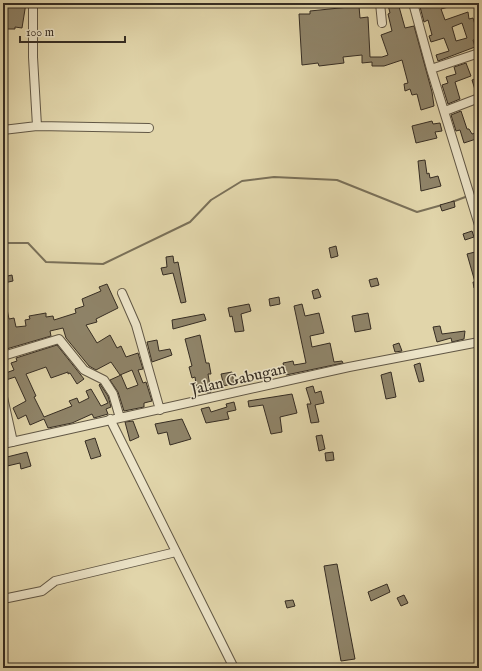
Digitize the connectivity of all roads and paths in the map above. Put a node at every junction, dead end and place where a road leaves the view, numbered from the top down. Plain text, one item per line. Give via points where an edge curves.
1 (33, 3) edge
2 (380, 3) edge
3 (413, 5) edge
4 (382, 23) dead end
5 (479, 53) edge
6 (431, 69) junction
7 (479, 98) edge
8 (445, 111) junction
9 (37, 126) junction
10 (149, 128) dead end
11 (3, 130) edge
12 (479, 225) edge
13 (122, 293) dead end
14 (479, 342) edge
15 (3, 356) edge
16 (3, 400) edge
17 (160, 410) junction
18 (120, 418) junction
19 (110, 419) junction
20 (13, 442) junction
21 (3, 444) edge
22 (176, 552) junction
23 (3, 599) edge
24 (234, 668) edge

1 - 9 street
2 - 4 street
3 - 6 street
5 - 6 street
6 - 8 street
7 - 8 street
8 - 12 street
9 - 10 street
9 - 11 street
13 - 17 street via 136,325
14 - 17 street, Jalan Gabugan via 348,367
15 - 18 street via 59,339 84,370 104,380 115,399
16 - 20 street
17 - 18 street, Jalan Gabugan
18 - 19 street, Jalan Gabugan
19 - 20 street, Jalan Gabugan
19 - 22 street
20 - 21 street, Jalan Gabugan
22 - 23 street via 55,581 42,591
22 - 24 street

